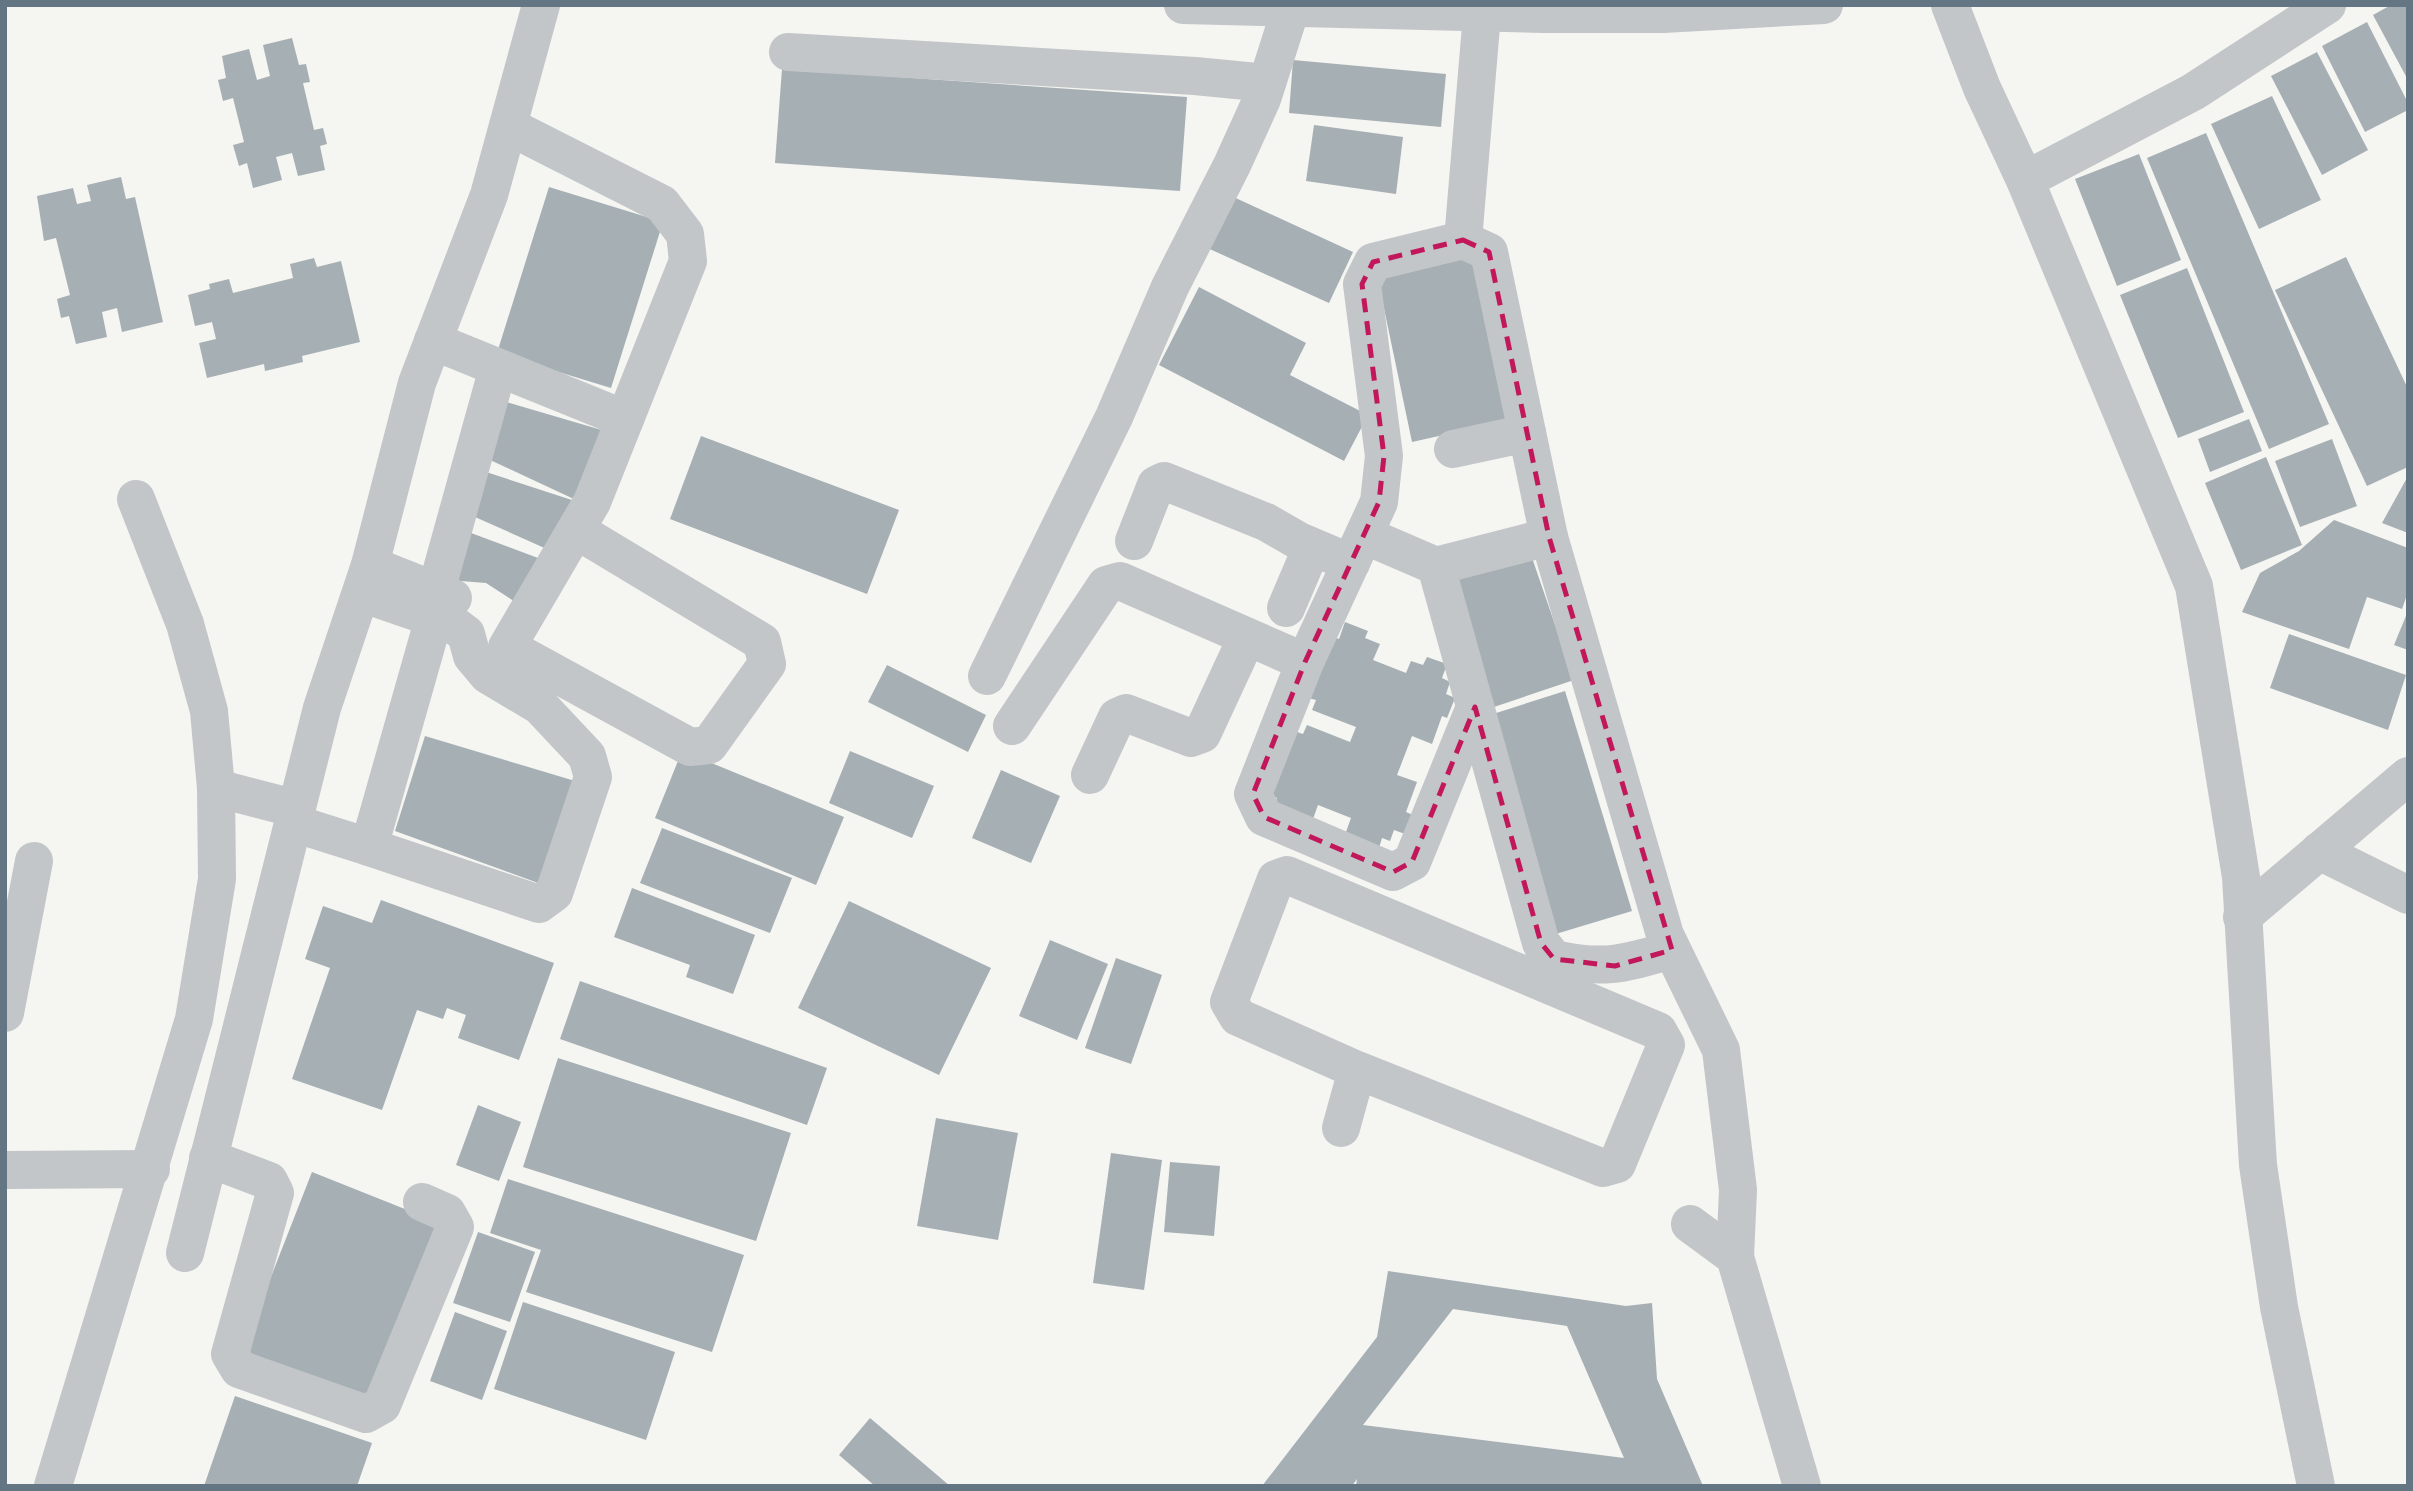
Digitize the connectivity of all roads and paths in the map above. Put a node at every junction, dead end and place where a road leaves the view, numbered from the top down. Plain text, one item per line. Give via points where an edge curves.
1 (541, 5) edge
2 (1183, 5) edge
3 (1824, 5) edge
4 (1950, 5) edge
5 (2327, 5) edge
6 (1292, 7) edge
7 (1482, 14) junction
8 (788, 52) dead end
9 (1267, 83) junction
10 (508, 126) junction
11 (2025, 180) junction
12 (1464, 240) junction
13 (433, 341) junction
14 (498, 368) junction
15 (625, 419) junction
16 (1527, 433) junction
17 (1453, 449) dead end
18 (136, 499) dead end
19 (576, 530) junction
20 (1549, 537) junction
21 (1134, 541) dead end
22 (1312, 547) junction
23 (1357, 549) junction
24 (1436, 566) junction
25 (365, 579) junction
26 (435, 605) junction
27 (1286, 608) dead end
28 (1247, 637) junction
29 (507, 647) junction
30 (1305, 662) junction
31 (987, 676) dead end
32 (1475, 707) junction
33 (1012, 726) dead end
34 (1090, 775) dead end
35 (2408, 776) edge
36 (216, 788) junction
37 (295, 816) junction
38 (369, 847) junction
39 (2319, 851) junction
40 (34, 861) dead end
41 (2408, 895) edge
42 (2242, 917) junction
43 (1672, 950) junction
44 (5, 1013) edge
45 (1357, 1070) junction
46 (1341, 1128) dead end
47 (208, 1158) junction
48 (151, 1169) junction
49 (5, 1170) edge
50 (422, 1202) dead end
51 (1690, 1224) dead end
52 (185, 1252) dead end
53 (1735, 1257) junction
54 (52, 1486) edge
55 (1802, 1486) edge
56 (2316, 1486) edge

1 - 10 street
2 - 6 street
3 - 7 street via 1663,14
4 - 11 street
5 - 11 street via 2193,92
6 - 7 street
6 - 9 street
7 - 12 street
8 - 9 street
9 - 31 street via 1114,417
10 - 13 street via 489,195
10 - 15 street via 662,204 685,234 688,261
11 - 42 street via 2194,586 2241,877
12 - 16 street via 1489,252
12 - 23 street via 1373,262 1362,284 1384,456 1379,502
13 - 14 street
13 - 25 street via 417,383
14 - 15 street
14 - 26 street
15 - 19 street
16 - 17 street
16 - 20 street
18 - 36 street via 186,624 209,711
19 - 29 street
19 - 29 street via 762,642 767,664 709,745 690,747
20 - 24 street
20 - 43 street
21 - 22 street via 1156,485 1164,481 1266,522
22 - 23 street
22 - 27 street
23 - 24 street
23 - 30 street
24 - 32 street
25 - 26 street
25 - 37 street via 322,708
26 - 29 street via 462,603
26 - 38 street
26 - 38 street via 466,634 472,656 488,675 540,706 587,756 593,777 554,893 539,904
28 - 30 street
28 - 33 street via 1120,580 1107,585
28 - 34 street via 1202,734 1191,738 1126,713 1116,717
30 - 32 street via 1253,794 1264,817 1393,872 1412,862
32 - 43 street via 1541,943 1554,959 1584,965 1615,966
35 - 39 street
36 - 37 street
36 - 48 street via 216,879 194,1019
37 - 38 street
37 - 47 street
39 - 41 street
39 - 42 street
40 - 44 street
42 - 56 street via 2258,1165 2279,1307
43 - 53 street via 1721,1050 1738,1190
45 - 45 street via 1238,1017 1229,1002 1276,879 1287,875 1658,1031 1666,1045 1617,1164 1602,1168
45 - 46 street
47 - 50 street via 269,1181 275,1193 230,1354 234,1361 239,1369 366,1414 382,1405 455,1227 447,1213
47 - 52 street
48 - 49 street
48 - 54 street
51 - 53 street
53 - 55 street

